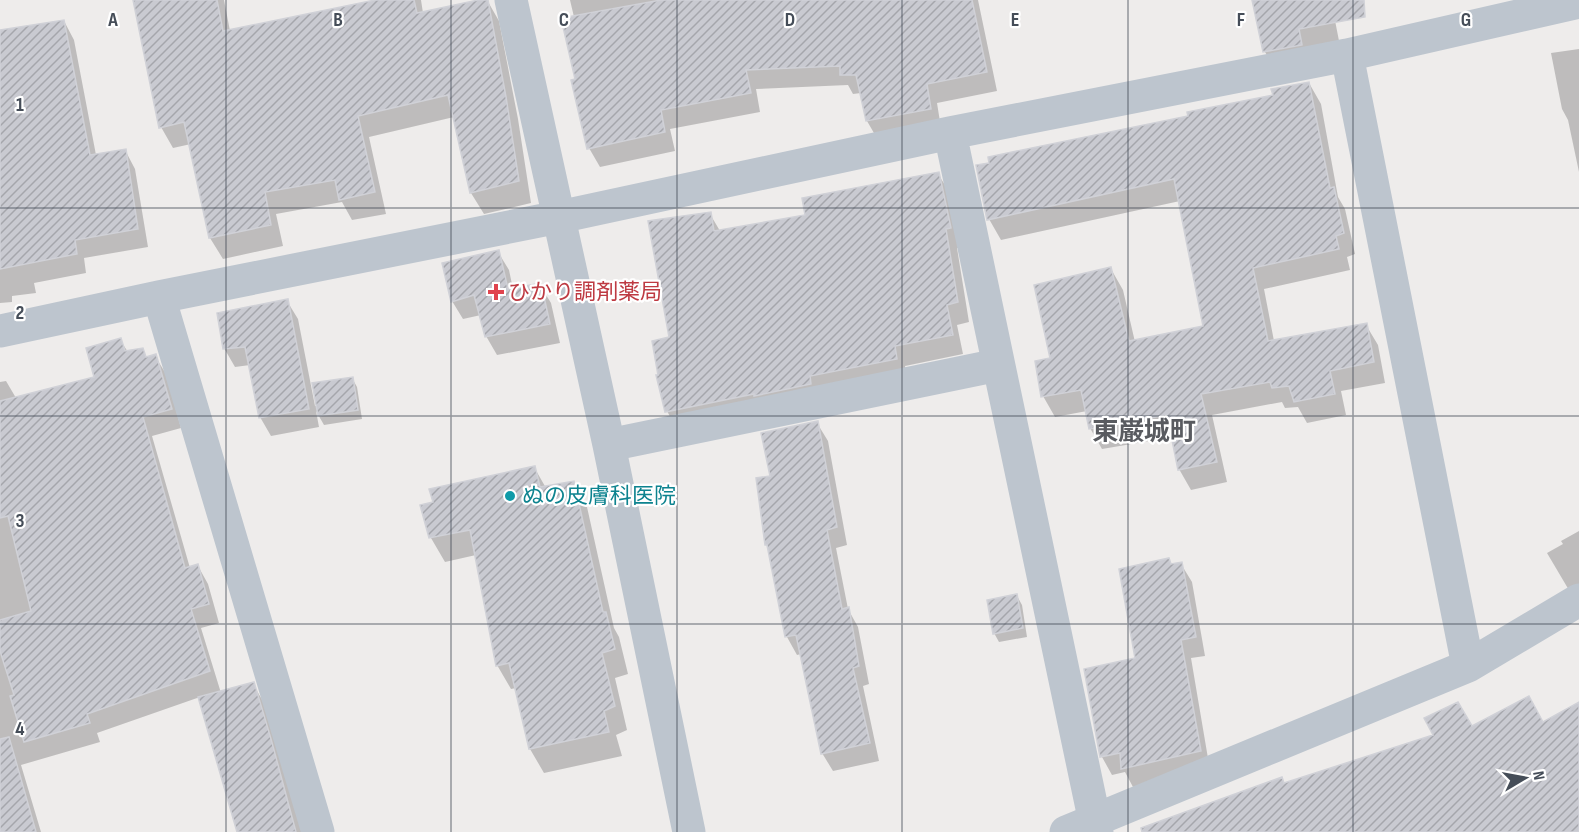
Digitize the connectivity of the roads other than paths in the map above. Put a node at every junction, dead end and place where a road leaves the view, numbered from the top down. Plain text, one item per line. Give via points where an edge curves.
1 (512, 0) edge
2 (1579, 2) edge
3 (1347, 55) junction
4 (950, 133) junction
5 (560, 217) junction
6 (159, 297) junction
7 (0, 331) edge
8 (998, 365) junction
9 (609, 445) junction
10 (1579, 600) edge
11 (1468, 666) junction
12 (1086, 828) edge
13 (318, 832) edge
14 (689, 832) edge

1 - 5 street
2 - 3 street
3 - 4 street
3 - 11 street
4 - 5 street
4 - 8 street
5 - 6 street
5 - 9 street
6 - 7 street
6 - 13 street
8 - 9 street
8 - 12 street
9 - 14 street
10 - 11 street
11 - 12 street

